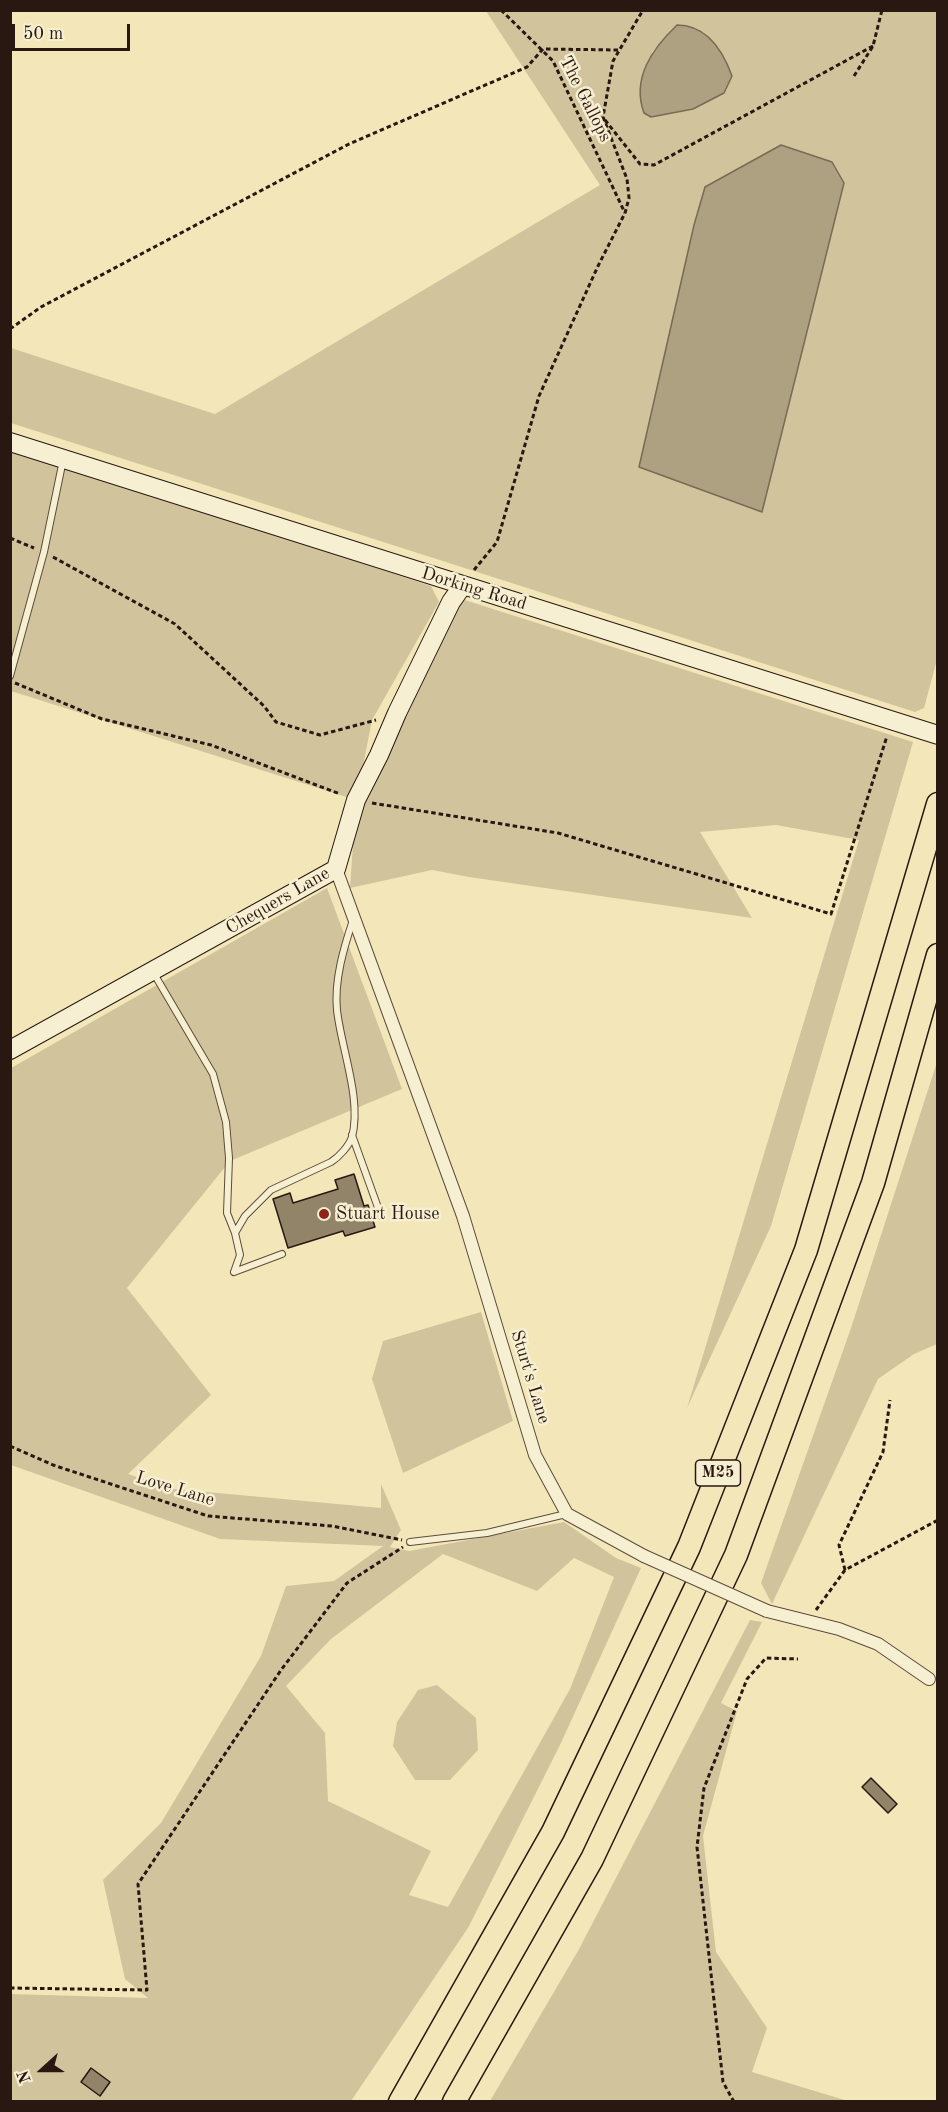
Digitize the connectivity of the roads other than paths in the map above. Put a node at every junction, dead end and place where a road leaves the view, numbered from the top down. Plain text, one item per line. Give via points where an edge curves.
1 (10, 442) edge
2 (63, 459) junction
3 (463, 585) junction
4 (10, 676) edge
5 (938, 735) edge
6 (938, 804) edge
7 (336, 869) junction
8 (353, 919) junction
9 (938, 955) edge
10 (152, 971) junction
11 (10, 1050) edge
12 (352, 1134) junction
13 (381, 1216) dead end
14 (234, 1233) junction
15 (282, 1254) dead end
16 (567, 1514) junction
17 (410, 1542) road end
18 (929, 1679) dead end
19 (400, 2102) edge
20 (454, 2102) edge

1 - 2 main road, Dorking Road
2 - 3 main road, Dorking Road
2 - 4 lane via 44,552
3 - 5 main road, Dorking Road
3 - 7 main road, Chequers Lane via 451,602 356,800
6 - 19 highway, M25 via 806,1250 689,1546 553,1832
7 - 8 street, Sturt's Lane
7 - 10 main road, Chequers Lane
8 - 12 lane via 341,957 336,1008 354,1103
8 - 16 street, Sturt's Lane via 463,1216 535,1455
9 - 20 highway, M25 via 873,1183 736,1556 592,1859
10 - 11 main road, Chequers Lane
10 - 14 lane via 213,1074 226,1122 227,1213
12 - 13 lane
12 - 14 lane via 332,1162 271,1190
14 - 15 lane via 240,1255 234,1272
16 - 17 lane via 487,1533
16 - 18 street, bridge via 644,1556 767,1611 878,1644

